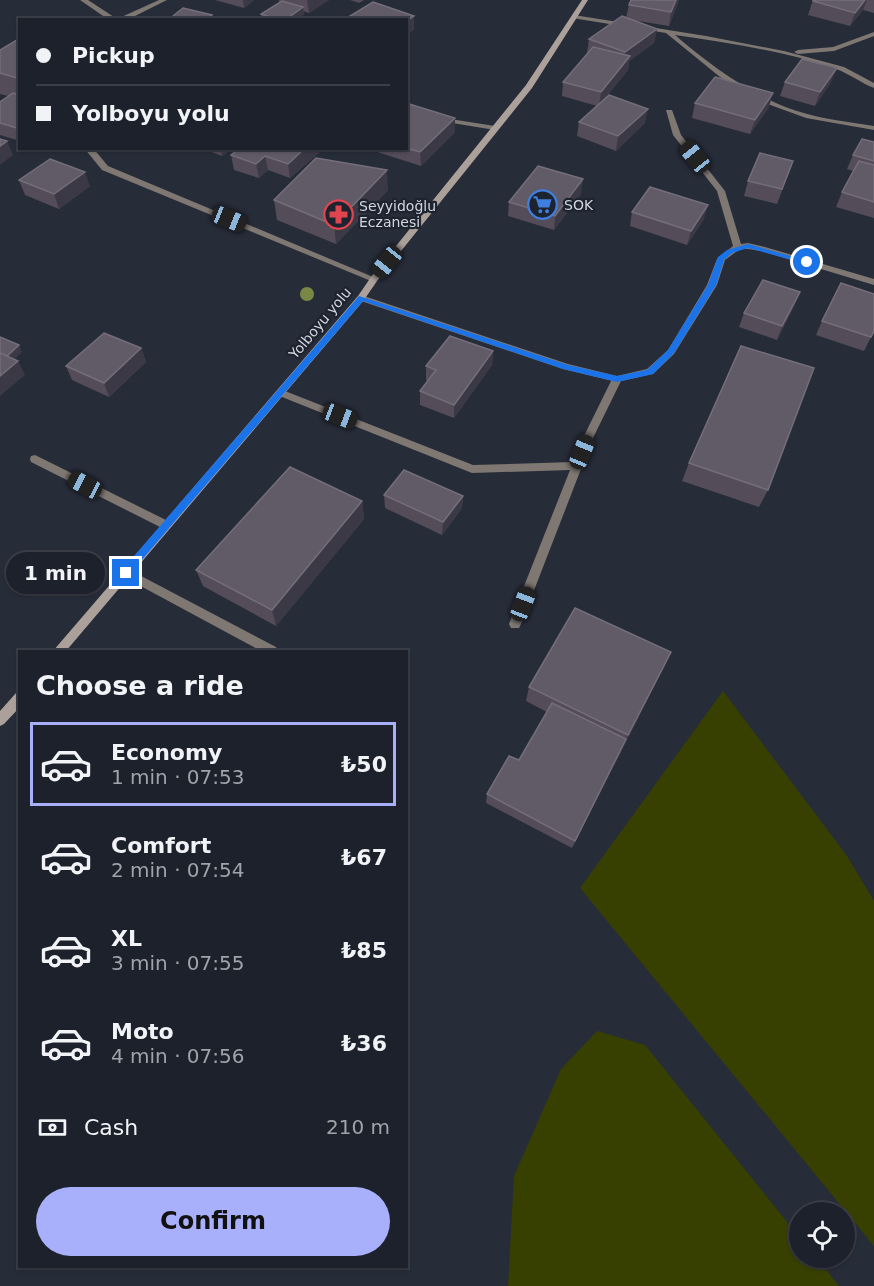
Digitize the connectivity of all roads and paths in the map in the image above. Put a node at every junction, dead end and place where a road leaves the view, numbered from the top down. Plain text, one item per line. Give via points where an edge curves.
1 (84, 0) edge
2 (164, 0) edge
3 (585, 0) edge
4 (574, 17) junction
5 (111, 18) edge
6 (124, 18) edge
7 (667, 32) junction
8 (874, 33) edge
9 (785, 54) junction
10 (874, 86) edge
11 (669, 112) dead end
12 (433, 117) edge
13 (495, 128) junction
14 (874, 128) edge
15 (90, 150) edge
16 (738, 247) junction
17 (374, 279) junction
18 (874, 282) edge
19 (361, 298) junction
20 (617, 379) junction
21 (281, 393) junction
22 (35, 459) dead end
23 (577, 466) junction
24 (166, 525) junction
25 (126, 573) junction
26 (515, 624) dead end
27 (60, 650) edge
28 (270, 650) edge
29 (18, 699) edge
30 (0, 720) edge

1 - 5 street
2 - 6 street
3 - 4 main road, Yolboyu yolu
4 - 7 street
4 - 13 main road, Yolboyu yolu via 529,86
7 - 9 street
7 - 14 street via 697,58 785,109
8 - 9 street via 834,49
9 - 10 street via 841,68
11 - 16 street via 677,135 721,191
12 - 13 street
13 - 17 main road, Yolboyu yolu
15 - 17 street via 105,168
16 - 18 street via 762,249
16 - 20 street via 721,259 712,285 671,352 650,372
17 - 19 main road, Yolboyu yolu
19 - 20 street via 566,367
19 - 21 main road, Yolboyu yolu
20 - 23 street
21 - 23 street via 472,469
21 - 24 main road, Yolboyu yolu
22 - 24 street
23 - 26 street
24 - 25 main road, Yolboyu yolu
25 - 27 main road, Yolboyu yolu
25 - 28 street
29 - 30 main road

